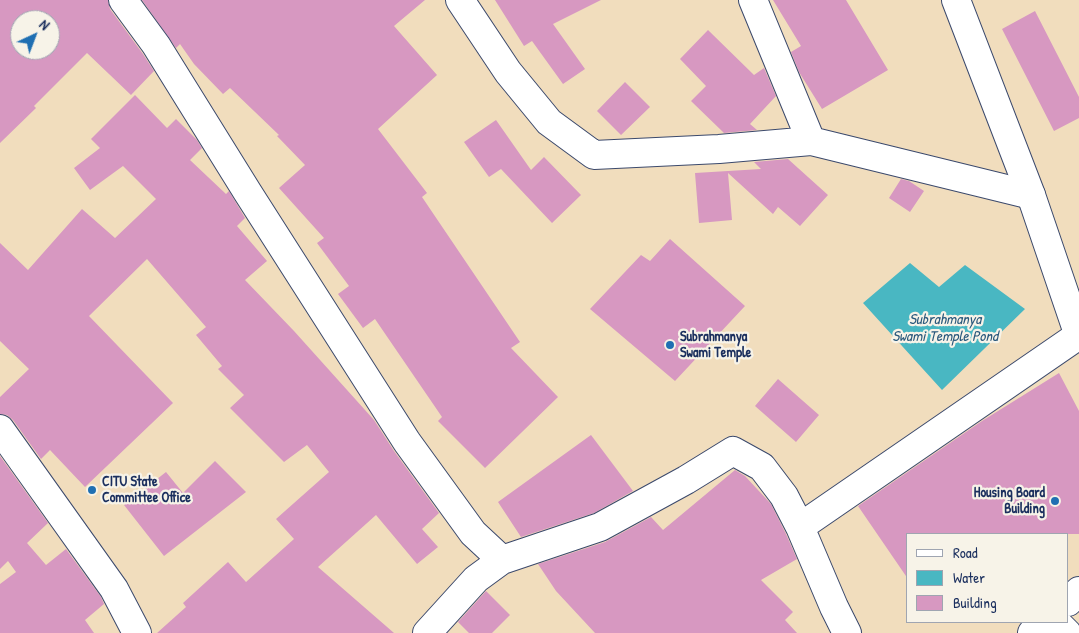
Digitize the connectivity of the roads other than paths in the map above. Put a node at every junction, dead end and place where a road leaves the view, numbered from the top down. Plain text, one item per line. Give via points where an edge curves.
1 (123, 0) edge
2 (460, 0) edge
3 (753, 0) edge
4 (956, 0) edge
5 (810, 141) junction
6 (1031, 195) junction
7 (1079, 336) edge
8 (0, 429) edge
9 (800, 527) junction
10 (502, 560) junction
11 (1079, 591) edge
12 (1069, 601) edge
13 (1047, 623) edge
14 (1057, 623) edge
15 (137, 633) edge
16 (427, 633) edge
17 (847, 633) edge
18 (1032, 633) edge
19 (1067, 633) edge

1 - 10 street via 156,44 406,442 473,533
2 - 5 street via 508,72 549,122 594,155
3 - 5 street
4 - 6 street
5 - 6 street
6 - 7 street
7 - 9 street
8 - 15 street via 114,589
9 - 10 street via 784,496 762,467 733,451 600,527
9 - 17 street
10 - 16 street via 476,579
11 - 12 street
13 - 18 street
14 - 19 street

